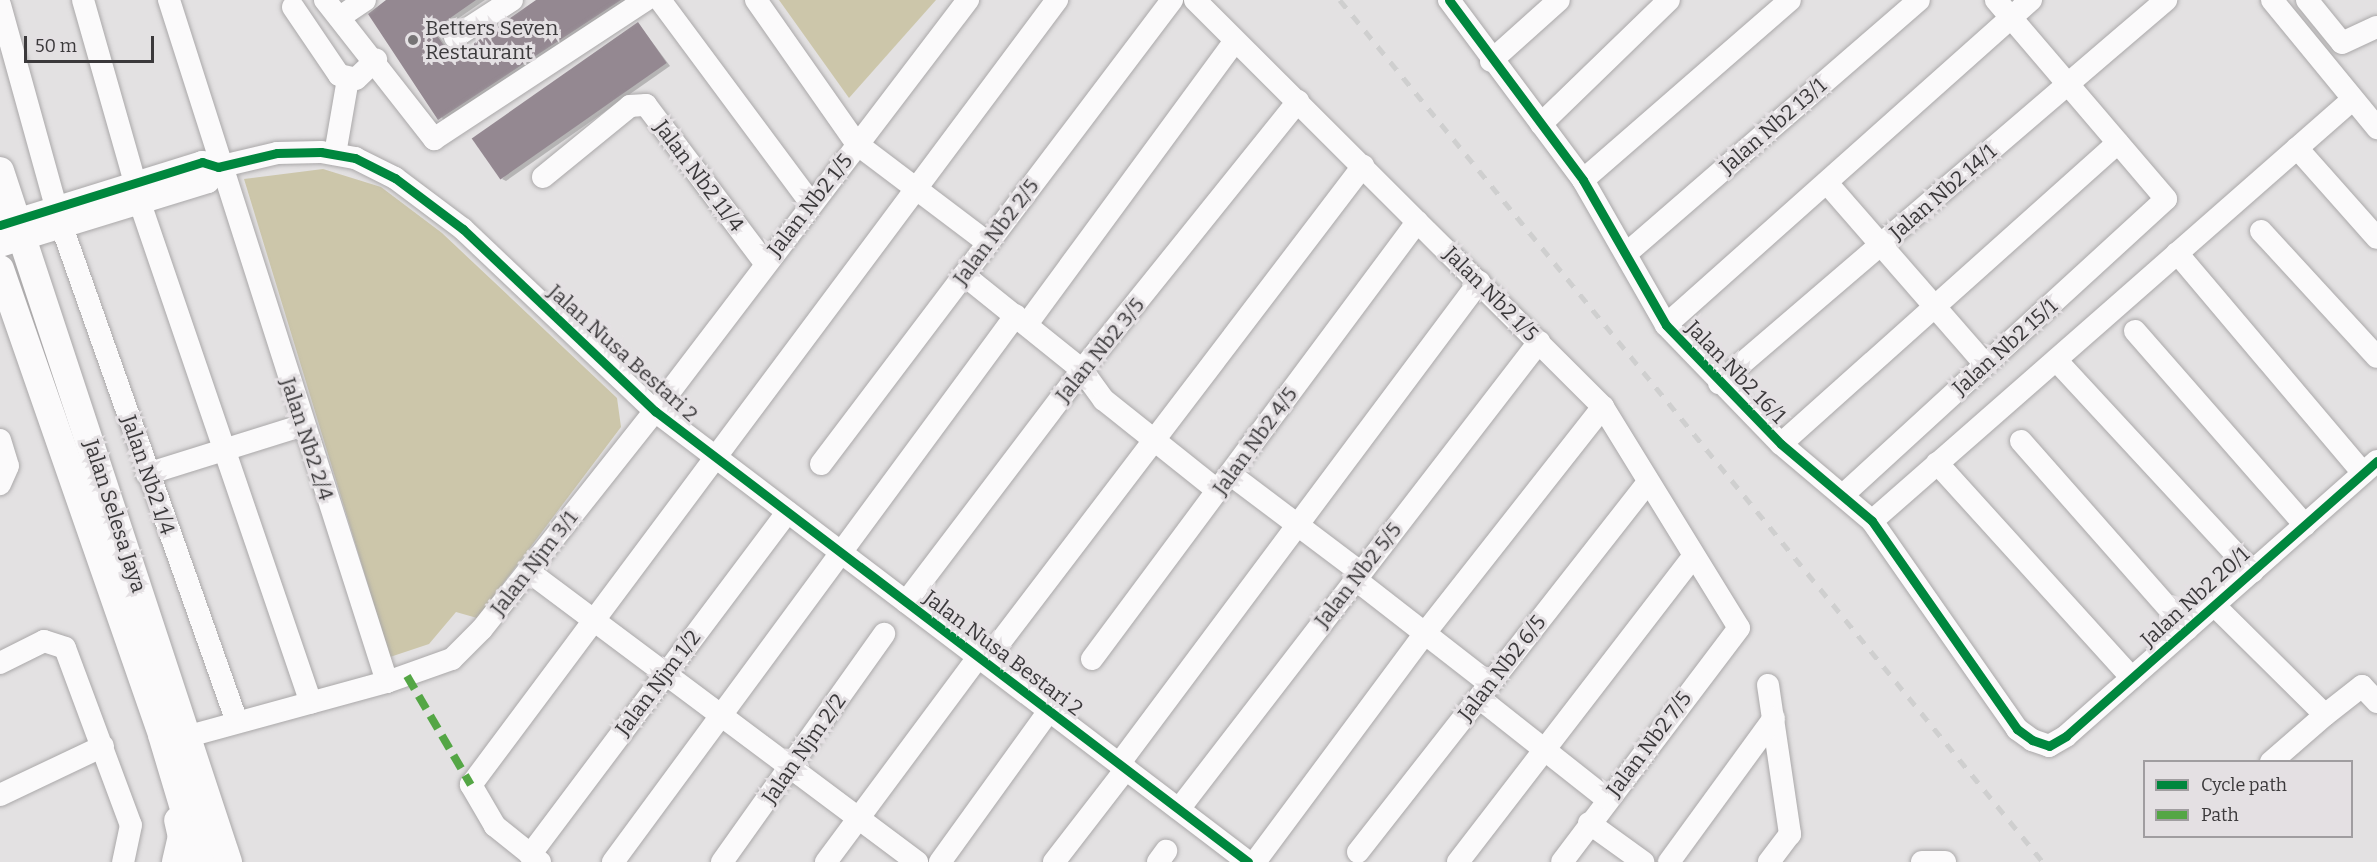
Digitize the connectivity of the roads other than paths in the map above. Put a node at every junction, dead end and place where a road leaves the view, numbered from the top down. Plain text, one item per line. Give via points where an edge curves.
1 (84, 0) edge
2 (169, 0) edge
3 (325, 0) edge
4 (365, 0) edge
5 (512, 0) edge
6 (646, 0) edge
7 (660, 0) edge
8 (756, 0) edge
9 (968, 0) edge
10 (1057, 0) edge
11 (1172, 0) edge
12 (1195, 0) edge
13 (1449, 0) edge
14 (1559, 0) edge
15 (1669, 0) edge
16 (1790, 0) edge
17 (1919, 0) edge
18 (2031, 0) edge
19 (2166, 0) edge
20 (2272, 0) edge
21 (2307, 0) edge
22 (0, 5) edge
23 (293, 7) dead end
24 (2003, 8) edge
25 (340, 17) junction
26 (2377, 27) edge
27 (455, 37) dead end
28 (1235, 41) junction
29 (376, 60) junction
30 (1491, 61) junction
31 (348, 79) junction
32 (2068, 85) junction
33 (2352, 100) junction
34 (1298, 101) junction
35 (1541, 124) junction
36 (2377, 128) edge
37 (2118, 143) junction
38 (857, 144) junction
39 (2298, 148) junction
40 (335, 154) junction
41 (1363, 166) junction
42 (218, 167) junction
43 (0, 171) edge
44 (543, 177) dead end
45 (1583, 180) junction
46 (1827, 183) junction
47 (916, 189) junction
48 (138, 193) junction
49 (811, 203) junction
50 (59, 217) junction
51 (1418, 222) junction
52 (2261, 231) dead end
53 (10, 232) edge
54 (2377, 238) edge
55 (988, 243) junction
56 (1880, 246) junction
57 (1627, 253) junction
58 (2177, 253) junction
59 (765, 263) junction
60 (0, 269) edge
61 (964, 275) junction
62 (1479, 282) junction
63 (1934, 308) junction
64 (1022, 320) junction
65 (1666, 325) junction
66 (2135, 332) dead end
67 (1539, 342) junction
68 (2377, 357) edge
69 (2056, 360) junction
70 (1984, 364) junction
71 (1082, 370) junction
72 (1719, 383) junction
73 (1603, 407) junction
74 (654, 411) junction
75 (303, 425) junction
76 (0, 440) edge
77 (1154, 440) junction
78 (2021, 441) dead end
79 (1780, 444) junction
80 (225, 450) junction
81 (716, 457) junction
82 (1937, 463) junction
83 (821, 464) dead end
84 (2370, 467) edge
85 (147, 474) junction
86 (1224, 482) junction
87 (0, 484) edge
88 (1647, 484) junction
89 (1843, 495) junction
90 (788, 512) junction
91 (1872, 521) junction
92 (2304, 525) junction
93 (1300, 527) junction
94 (841, 552) junction
95 (1693, 557) junction
96 (528, 571) junction
97 (2252, 572) junction
98 (1358, 575) junction
99 (906, 602) junction
100 (2214, 605) junction
101 (594, 621) junction
102 (1738, 628) joint
103 (2187, 629) junction
104 (1425, 633) junction
105 (884, 634) dead end
106 (981, 659) junction
107 (1092, 659) dead end
108 (0, 663) edge
109 (664, 673) junction
110 (2132, 678) junction
111 (387, 682) junction
112 (1768, 685) dead end
113 (1484, 691) junction
114 (2377, 702) edge
115 (311, 703) junction
116 (1049, 711) junction
117 (719, 714) junction
118 (2325, 715) junction
119 (1774, 718) junction
120 (237, 722) junction
121 (176, 736) junction
122 (2032, 740) joint
123 (103, 746) junction
124 (1543, 749) junction
125 (2273, 760) edge
126 (1122, 766) junction
127 (792, 769) junction
128 (0, 795) edge
129 (1607, 799) junction
130 (1179, 809) junction
131 (858, 818) junction
132 (1589, 823) junction
133 (1358, 852) dead end
134 (535, 859) edge
135 (123, 862) edge
136 (176, 862) edge
137 (200, 862) edge
138 (228, 862) edge
139 (613, 862) edge
140 (722, 862) edge
141 (826, 862) edge
142 (917, 862) edge
143 (940, 862) edge
144 (1054, 862) edge
145 (1248, 862) edge
146 (1255, 862) edge
147 (1458, 862) edge
148 (1562, 862) edge
149 (1643, 862) edge
150 (1669, 862) edge
151 (1769, 862) edge

1 - 48 street
2 - 42 street, Jalan Nb2 2/4
3 - 25 street
4 - 25 street
5 - 27 street
6 - 29 street via 434,139
7 - 49 street
8 - 38 street
9 - 38 street, Jalan Nb2 1/5
10 - 47 street
11 - 55 street, Jalan Nb2 2/5
12 - 28 street, Jalan Nb2 1/5
13 - 30 street, Jalan Nb2 16/1
14 - 30 street
15 - 35 street
16 - 45 street
17 - 57 street, Jalan Nb2 13/1
18 - 24 street
19 - 32 street, Jalan Nb2 14/1
20 - 33 street
21 - 26 street via 2342,43
22 - 50 street, Jalan Nb2 1/4
23 - 31 street via 330,63
24 - 32 street
24 - 46 street
25 - 29 street
28 - 34 street, Jalan Nb2 1/5
28 - 64 street
29 - 31 street via 356,79
30 - 35 street, Jalan Nb2 16/1
31 - 40 street
32 - 37 street
32 - 56 street, Jalan Nb2 14/1
33 - 36 street
33 - 39 street
34 - 41 street, Jalan Nb2 1/5
34 - 71 street, Jalan Nb2 3/5
35 - 45 street, Jalan Nb2 16/1
37 - 63 street
37 - 70 street, Jalan Nb2 15/1 via 2166,199
38 - 47 street
38 - 49 street, Jalan Nb2 1/5
39 - 54 street
39 - 58 street
40 - 42 street, Jalan Nusa Bestari 2 via 277,153
40 - 74 street, Jalan Nusa Bestari 2 via 375,168 431,202
41 - 51 street, Jalan Nb2 1/5
41 - 77 street
42 - 48 street, Jalan Nusa Bestari 2 via 208,182
42 - 75 street, Jalan Nb2 2/4
43 - 53 main road, Jalan Selesa Jaya
44 - 59 street, Jalan Nb2 11/4 via 630,106 646,105
45 - 57 street, Jalan Nb2 16/1
46 - 56 street
46 - 65 street
47 - 55 street
47 - 81 street
48 - 50 street, Jalan Nusa Bestari 2
48 - 80 street
49 - 59 street, Jalan Nb2 1/5
50 - 53 street, Jalan Nusa Bestari 2
50 - 85 street, Jalan Nb2 1/4
51 - 62 street, Jalan Nb2 1/5
51 - 86 street, Jalan Nb2 4/5
52 - 68 street
53 - 121 main road, Jalan Selesa Jaya
55 - 61 street, Jalan Nb2 2/5
56 - 63 street
56 - 72 street, Jalan Nb2 14/1
57 - 65 street, Jalan Nb2 16/1
58 - 69 street
58 - 84 street
59 - 74 street, Jalan Nb2 1/5
60 - 121 main road, Jalan Selesa Jaya
61 - 64 street
61 - 83 street, Jalan Nb2 2/5
62 - 67 street, Jalan Nb2 1/5
62 - 93 street
63 - 70 street
63 - 79 street
64 - 71 street
64 - 94 street
65 - 72 street, Jalan Nb2 16/1
66 - 92 street
67 - 73 street, Jalan Nb2 1/5
67 - 98 street, Jalan Nb2 5/5
69 - 82 street
69 - 97 street
70 - 89 street, Jalan Nb2 15/1
71 - 77 street via 1104,400
71 - 99 street, Jalan Nb2 3/5
72 - 79 street, Jalan Nb2 16/1
73 - 88 street, Jalan Nb2 1/5
73 - 104 street
74 - 81 street, Jalan Nusa Bestari 2
74 - 96 street, Jalan Njm 3/1
75 - 80 street
75 - 111 street, Jalan Nb2 2/4
76 - 87 street via 8,466
77 - 86 street
77 - 106 street
78 - 103 street
79 - 89 street, Jalan Nb2 16/1
80 - 85 street
80 - 115 street
81 - 90 street, Jalan Nusa Bestari 2
81 - 101 street
82 - 91 street
82 - 110 street
84 - 92 street, Jalan Nb2 20/1
85 - 120 street, Jalan Nb2 1/4
86 - 93 street
86 - 107 street, Jalan Nb2 4/5
88 - 95 street, Jalan Nb2 1/5
88 - 113 street, Jalan Nb2 6/5
89 - 91 street, Jalan Nb2 16/1
90 - 94 street, Jalan Nusa Bestari 2
90 - 109 street, Jalan Njm 1/2
91 - 122 street, Jalan Nb2 16/1 via 2017,729
92 - 97 street, Jalan Nb2 20/1
93 - 98 street
93 - 126 street
94 - 99 street, Jalan Nusa Bestari 2
94 - 117 street
95 - 102 street, Jalan Nb2 1/5
95 - 124 street
96 - 101 street
96 - 111 street, Jalan Njm 3/1 via 452,658
97 - 100 street, Jalan Nb2 20/1
98 - 104 street
98 - 130 street, Jalan Nb2 5/5
99 - 106 street, Jalan Nusa Bestari 2
100 - 103 street, Jalan Nb2 20/1
100 - 118 street
101 - 109 street
101 - 134 street via 471,785 495,826
102 - 129 street, Jalan Nb2 7/5
103 - 110 street, Jalan Nb2 20/1
104 - 113 street
104 - 146 street
105 - 127 street, Jalan Njm 2/2
106 - 116 street, Jalan Nusa Bestari 2
106 - 131 street
108 - 123 street via 44,641 57,643 71,660
109 - 117 street
109 - 134 street, Jalan Njm 1/2
110 - 122 street, Jalan Nb2 20/1 via 2066,736 2049,746
111 - 115 street
112 - 119 street
113 - 124 street
113 - 133 street, Jalan Nb2 6/5
114 - 118 street via 2362,686
115 - 120 street
116 - 126 street, Jalan Nusa Bestari 2
116 - 143 street
117 - 127 street
117 - 139 street
118 - 125 street
119 - 150 street
119 - 151 street via 1790,834
120 - 121 street
121 - 136 main road via 182,837
121 - 137 main road, Jalan Selesa Jaya
121 - 138 main road, Jalan Selesa Jaya
123 - 128 street
123 - 135 street via 131,825
124 - 129 street
124 - 147 street
126 - 130 street, Jalan Nusa Bestari 2
126 - 144 street
127 - 131 street
127 - 140 street, Jalan Njm 2/2
129 - 132 street, Jalan Nb2 7/5
130 - 145 street, Jalan Nusa Bestari 2
131 - 141 street
131 - 142 street
132 - 148 street, Jalan Nb2 7/5
132 - 149 street

